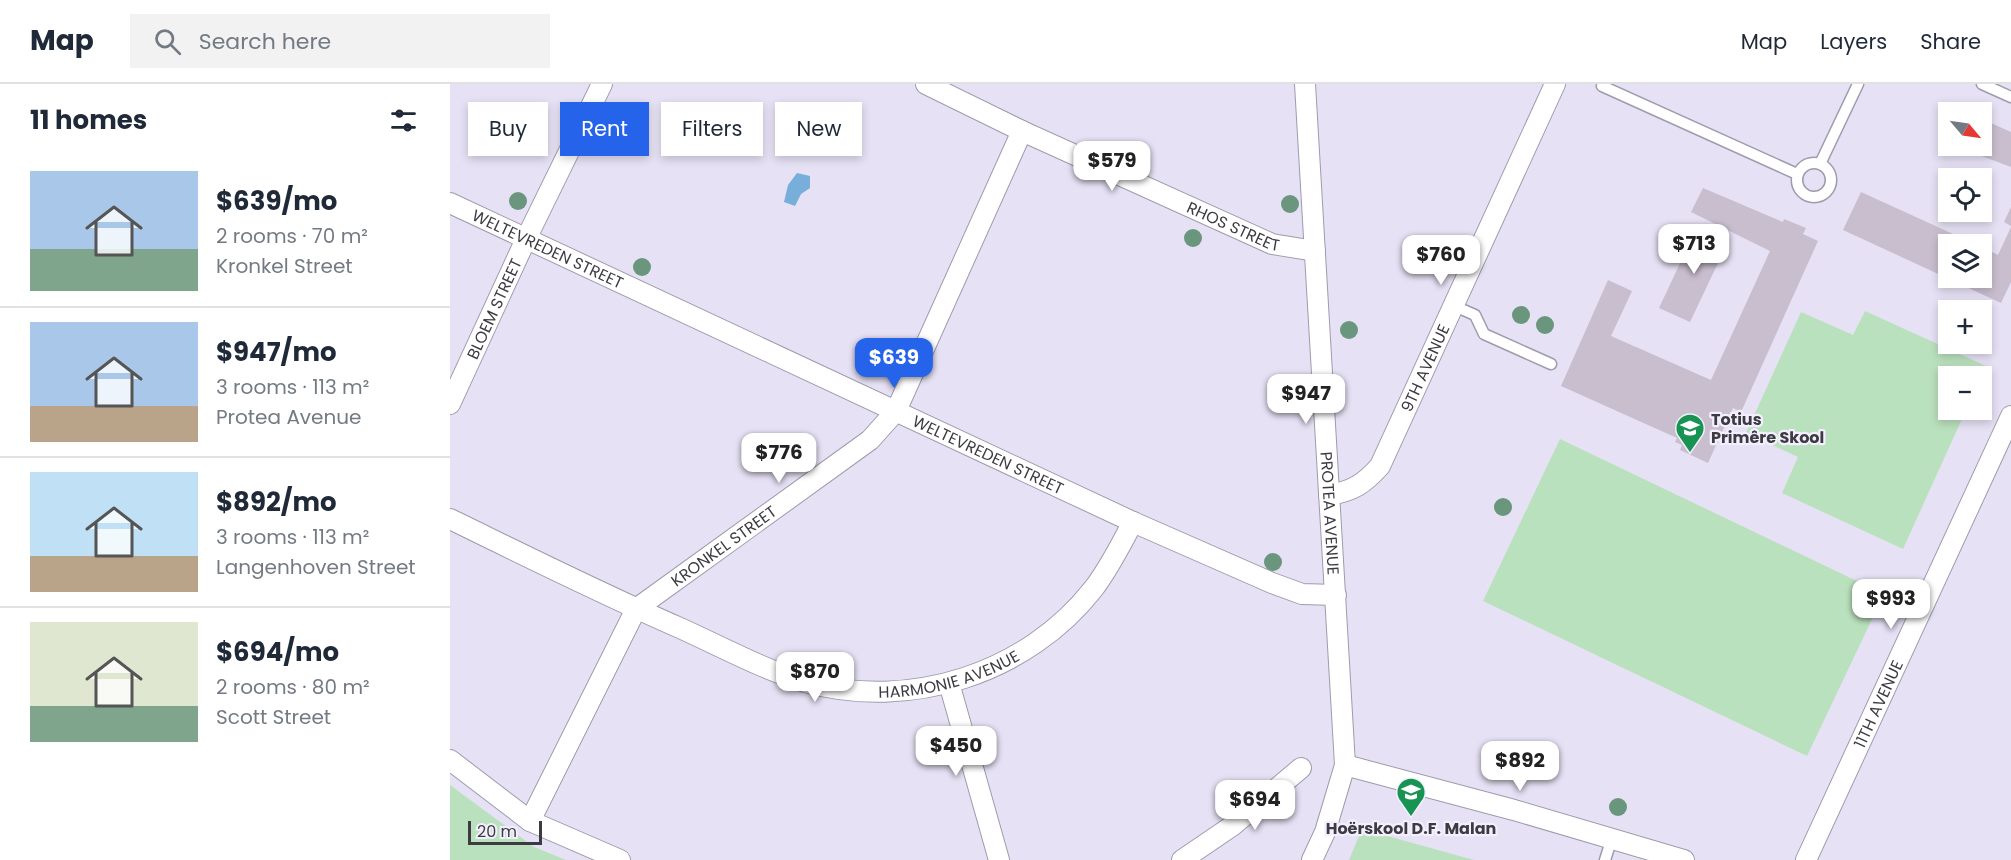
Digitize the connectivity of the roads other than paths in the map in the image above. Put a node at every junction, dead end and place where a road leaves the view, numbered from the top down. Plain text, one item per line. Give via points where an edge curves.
1 (602, 84) edge
2 (926, 84) edge
3 (1305, 84) edge
4 (1555, 84) edge
5 (1858, 84) edge
6 (1982, 84) edge
7 (1602, 86) dead end
8 (2011, 97) edge
9 (1022, 131) junction
10 (1820, 164) junction
11 (1797, 174) junction
12 (450, 203) edge
13 (526, 239) junction
14 (1315, 251) junction
15 (1452, 305) junction
16 (1551, 364) dead end
17 (450, 404) edge
18 (896, 411) junction
19 (2011, 416) edge
20 (1329, 495) junction
21 (450, 519) edge
22 (1133, 522) junction
23 (1336, 595) junction
24 (636, 609) junction
25 (949, 683) junction
26 (450, 760) edge
27 (1345, 765) junction
28 (1301, 768) dead end
29 (530, 821) junction
30 (1612, 838) junction
31 (620, 860) edge
32 (999, 860) edge
33 (1182, 860) edge
34 (1312, 860) edge
35 (1605, 860) edge
36 (1684, 860) edge
37 (1806, 860) edge

1 - 13 street, BLOEM STREET
2 - 9 street, RHOS STREET
3 - 14 street, PROTEA AVENUE
4 - 15 street, 9TH AVENUE
5 - 10 lane
6 - 8 lane
7 - 11 lane
9 - 14 street, RHOS STREET via 1272,244
9 - 18 street, KRONKEL STREET
10 - 11 lane via 1811,163
10 - 11 lane via 1831,177 1825,194 1817,198 1800,191
12 - 13 street, WELTEVREDEN STREET
13 - 17 street, BLOEM STREET
13 - 18 street, WELTEVREDEN STREET
14 - 20 street, PROTEA AVENUE
15 - 16 lane via 1474,315 1484,334
15 - 20 street, 9TH AVENUE via 1380,466 1351,491
18 - 22 street, WELTEVREDEN STREET
18 - 24 street, KRONKEL STREET via 870,440
19 - 37 street, 11TH AVENUE
20 - 23 street, PROTEA AVENUE
21 - 24 street, HARMONIE AVENUE
22 - 23 street, WELTEVREDEN STREET via 1285,589
22 - 25 street, HARMONIE AVENUE via 1094,588 1052,630 1004,662
23 - 27 street, PROTEA AVENUE
24 - 25 street, HARMONIE AVENUE via 804,681 833,688 891,692
24 - 29 street, KRONKEL STREET
25 - 32 street
26 - 29 street
27 - 30 street
27 - 34 street, PROTEA AVENUE via 1325,832
28 - 33 street via 1232,826
29 - 31 street
30 - 35 lane
30 - 36 street

